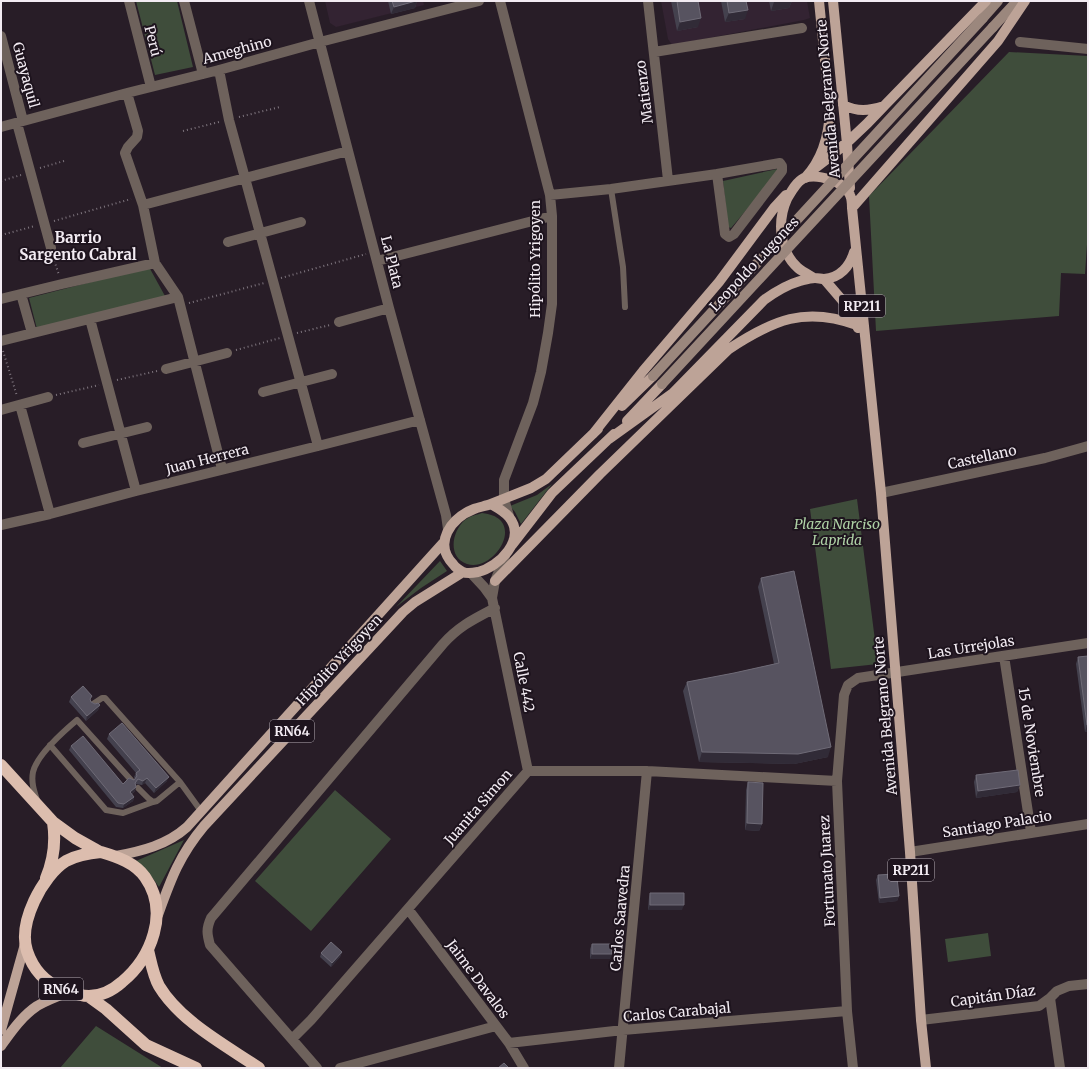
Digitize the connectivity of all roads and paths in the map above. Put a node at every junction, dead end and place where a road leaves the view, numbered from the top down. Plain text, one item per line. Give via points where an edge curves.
1 (129, 1) edge
2 (184, 1) edge
3 (309, 1) edge
4 (479, 1) edge
5 (500, 1) edge
6 (648, 1) edge
7 (820, 1) edge
8 (833, 1) edge
9 (986, 1) edge
10 (998, 1) edge
11 (1017, 1) edge
12 (1025, 1) edge
13 (802, 28) dead end
14 (1, 36) edge
15 (320, 42) junction
16 (1020, 42) dead end
17 (1088, 49) edge
18 (654, 52) junction
19 (219, 70) junction
20 (203, 74) junction
21 (150, 87) junction
22 (127, 93) junction
23 (843, 104) junction
24 (884, 106) junction
25 (20, 122) junction
26 (1, 127) edge
27 (847, 144) junction
28 (348, 151) junction
29 (813, 169) junction
30 (717, 174) junction
31 (244, 178) junction
32 (805, 178) junction
33 (668, 180) junction
34 (610, 189) junction
35 (792, 190) junction
36 (550, 195) junction
37 (850, 195) junction
38 (142, 201) junction
39 (852, 208) junction
40 (552, 216) junction
41 (301, 222) dead end
42 (44, 224) junction
43 (260, 233) junction
44 (1, 235) edge
45 (228, 242) dead end
46 (51, 248) joint
47 (855, 249) junction
48 (377, 261) junction
49 (155, 263) junction
50 (814, 278) junction
51 (824, 279) junction
52 (62, 284) junction
53 (21, 294) junction
54 (178, 297) junction
55 (1, 300) edge
56 (625, 307) dead end
57 (389, 308) junction
58 (90, 319) junction
59 (339, 322) dead end
60 (741, 324) junction
61 (857, 325) junction
62 (32, 333) junction
63 (2, 346) edge
64 (227, 353) dead end
65 (719, 358) junction
66 (195, 361) junction
67 (868, 362) junction
68 (166, 369) dead end
69 (332, 374) dead end
70 (301, 383) junction
71 (263, 392) dead end
72 (48, 397) dead end
73 (20, 405) junction
74 (1, 410) edge
75 (420, 420) junction
76 (147, 427) dead end
77 (120, 433) junction
78 (593, 434) junction
79 (609, 439) junction
80 (83, 443) dead end
81 (318, 446) junction
82 (1088, 446) edge
83 (222, 469) junction
84 (136, 490) junction
85 (881, 493) junction
86 (504, 499) junction
87 (492, 504) junction
88 (50, 514) junction
89 (508, 516) junction
90 (1, 524) edge
91 (448, 529) junction
92 (443, 543) junction
93 (512, 545) junction
94 (505, 556) junction
95 (467, 573) junction
96 (495, 581) junction
97 (493, 603) junction
98 (1088, 643) edge
99 (1004, 656) junction
100 (895, 672) junction
101 (858, 678) joint
102 (93, 704) edge
103 (50, 745) junction
104 (1, 764) edge
105 (528, 771) junction
106 (647, 771) junction
107 (131, 780) edge
108 (837, 781) junction
109 (180, 782) junction
110 (138, 788) dead end
111 (153, 802) junction
112 (39, 808) junction
113 (200, 811) junction
114 (53, 822) junction
115 (1088, 824) edge
116 (1032, 832) junction
117 (101, 852) junction
118 (910, 852) junction
119 (116, 856) junction
120 (43, 886) junction
121 (408, 909) junction
122 (156, 919) junction
123 (25, 944) junction
124 (148, 950) junction
125 (1088, 984) edge
126 (69, 992) junction
127 (88, 996) junction
128 (1050, 998) junction
129 (847, 1011) junction
130 (921, 1020) junction
131 (496, 1026) junction
132 (1, 1030) edge
133 (624, 1030) junction
134 (292, 1039) junction
135 (509, 1043) junction
136 (1, 1046) edge
137 (196, 1068) edge
138 (259, 1068) edge
139 (317, 1068) edge
140 (340, 1068) edge
141 (524, 1068) edge
142 (619, 1068) edge
143 (853, 1068) edge
144 (926, 1068) edge
145 (1060, 1068) edge

1 - 21 street, Perú
2 - 20 street
3 - 15 street, La Plata
4 - 15 street, Ameghino
5 - 36 street, Hipólito Yrigoyen / RN64
6 - 18 street, Matienzo
7 - 29 main road, Avenida Belgrano Norte via 830,124 824,148
8 - 23 main road, Avenida Belgrano Norte
9 - 24 main road
10 - 78 main road, Leopoldo Lugones, bridge via 653,376
11 - 79 main road, Leopoldo Lugones, bridge
12 - 39 main road via 998,41
13 - 18 street
14 - 25 street, Guayaquil
15 - 19 street, Ameghino
15 - 28 street, La Plata
16 - 17 street
18 - 33 street, Matienzo
19 - 20 street, Ameghino
19 - 31 street
20 - 21 street, Ameghino
21 - 22 street, Ameghino
22 - 25 street, Ameghino
22 - 38 street via 138,131 137,137 125,152
23 - 24 main road via 865,111
23 - 27 main road, Avenida Belgrano Norte
24 - 27 main road
25 - 26 street, Ameghino
25 - 42 street, Guayaquil
27 - 29 main road
27 - 37 main road, Avenida Belgrano Norte
28 - 31 street
28 - 48 street, La Plata
29 - 32 main road, Avenida Belgrano Norte
30 - 30 street via 725,234 729,237 734,234 782,171 782,166 780,164
30 - 33 street
31 - 38 street
31 - 43 street
32 - 35 main road
32 - 37 main road via 834,180
33 - 34 street
34 - 36 street
34 - 56 lane via 623,268
35 - 50 main road via 783,209 781,224 784,246 798,268
35 - 78 main road via 774,208 724,276
36 - 40 street, Hipólito Yrigoyen / RN64
37 - 39 main road
38 - 42 path
38 - 49 street
39 - 47 main road
40 - 48 street
40 - 86 street, Hipólito Yrigoyen / RN64 via 552,304 548,333 533,403 504,480
41 - 43 street
42 - 44 path
42 - 46 street, Guayaquil
43 - 45 street
43 - 70 street
46 - 52 path
47 - 51 main road via 851,261 844,270
47 - 67 main road, Avenida Belgrano Norte / RP211
48 - 57 street, La Plata
49 - 52 street
49 - 54 street
50 - 51 main road
50 - 60 main road via 776,292 764,300
51 - 61 main road, Avenida Belgrano Norte / RP211 via 848,306
52 - 53 street
53 - 55 street
53 - 62 street
54 - 58 street
54 - 66 street
57 - 59 street
57 - 75 street, La Plata
58 - 62 street
58 - 77 street
60 - 65 main road
60 - 79 main road via 673,393
61 - 65 main road via 822,316 788,319 754,333
61 - 67 main road, Avenida Belgrano Norte / RP211
62 - 63 street
63 - 73 path
64 - 66 street
65 - 96 main road
66 - 68 street
66 - 83 street
67 - 85 main road, Avenida Belgrano Norte / RP211
69 - 70 street
70 - 71 street
70 - 81 street
72 - 73 street
73 - 74 street
73 - 88 street
75 - 81 street, Juan Herrera
75 - 91 street, La Plata
76 - 77 street
77 - 80 street
77 - 84 street
78 - 86 main road, Leopoldo Lugones via 546,479
79 - 93 main road, Leopoldo Lugones via 552,493
81 - 83 street, Juan Herrera
82 - 85 street, Castellano via 1046,458
83 - 84 street, Juan Herrera
84 - 88 street, Juan Herrera
85 - 100 main road, Avenida Belgrano Norte / RP211
86 - 87 main road, Leopoldo Lugones
86 - 89 street, Hipólito Yrigoyen / RN64
87 - 89 main road
87 - 91 main road, RN64 via 472,510
88 - 90 street, Juan Herrera
89 - 93 main road, RN64 via 514,528
91 - 92 main road, RN64
92 - 95 main road via 453,564
92 - 113 main road, Hipólito Yrigoyen / RN64
93 - 94 main road, RN64
94 - 95 main road, RN64 via 491,567
94 - 96 street, Calle 442
95 - 97 street, Calle 442 via 484,587
95 - 122 main road, Hipólito Yrigoyen / RN64 via 402,612 204,826 176,866
96 - 97 street, Calle 442
97 - 105 street, Calle 442
97 - 134 street via 453,633 443,644 266,852 207,926 206,934 210,945
98 - 99 street, Las Urrejolas
99 - 100 street, Las Urrejolas
99 - 116 street, 15 de Noviembre
100 - 101 street, Las Urrejolas
100 - 118 main road, Avenida Belgrano Norte / RP211
101 - 108 street, Fortunato Juarez via 848,685 844,695
102 - 109 lane via 105,698
103 - 107 lane via 79,718
103 - 111 lane via 106,810 123,813
103 - 112 lane via 33,772 33,785
104 - 112 highway
105 - 106 street, Juanita Simon
105 - 121 street, Juanita Simon
106 - 108 street, Juanita Simon
106 - 133 street, Carlos Saavedra
108 - 129 street, Fortunato Juarez
109 - 111 lane
109 - 113 lane
110 - 111 lane
112 - 114 highway
113 - 119 main road, Hipólito Yrigoyen / RN64 via 178,835 166,842
114 - 117 highway
114 - 120 highway via 55,844
115 - 116 street, Santiago Palacio
116 - 118 street, Santiago Palacio
117 - 119 highway, RN64
117 - 120 highway, RN64 via 66,861
118 - 130 main road, Avenida Belgrano Norte / RP211
119 - 122 highway, RN64 via 135,867 151,886
120 - 123 highway, RN64 via 30,912
121 - 131 street, Jaime Davalos
121 - 134 street, Juanita Simon
122 - 124 highway, RN64
123 - 126 highway, RN64 via 38,973 54,986
123 - 132 main road, RN64
124 - 127 highway, RN64 via 132,974 118,985 106,993
124 - 138 highway via 159,985 172,1003 188,1019
125 - 128 street, Capitán Díaz via 1069,986 1057,991
126 - 127 highway, RN64
126 - 136 main road, RN64 via 41,1004 26,1014
127 - 137 highway via 146,1044
128 - 130 street, Capitán Díaz via 1039,1006
128 - 145 street
129 - 133 street, Carlos Carabajal
129 - 143 street, Fortunato Juarez
130 - 144 main road, Avenida Belgrano Norte / RP211
131 - 135 street, Jaime Davalos
131 - 140 street
133 - 135 street, Carlos Carabajal
133 - 142 street, Carlos Saavedra
134 - 139 street
135 - 141 street, Jaime Davalos

